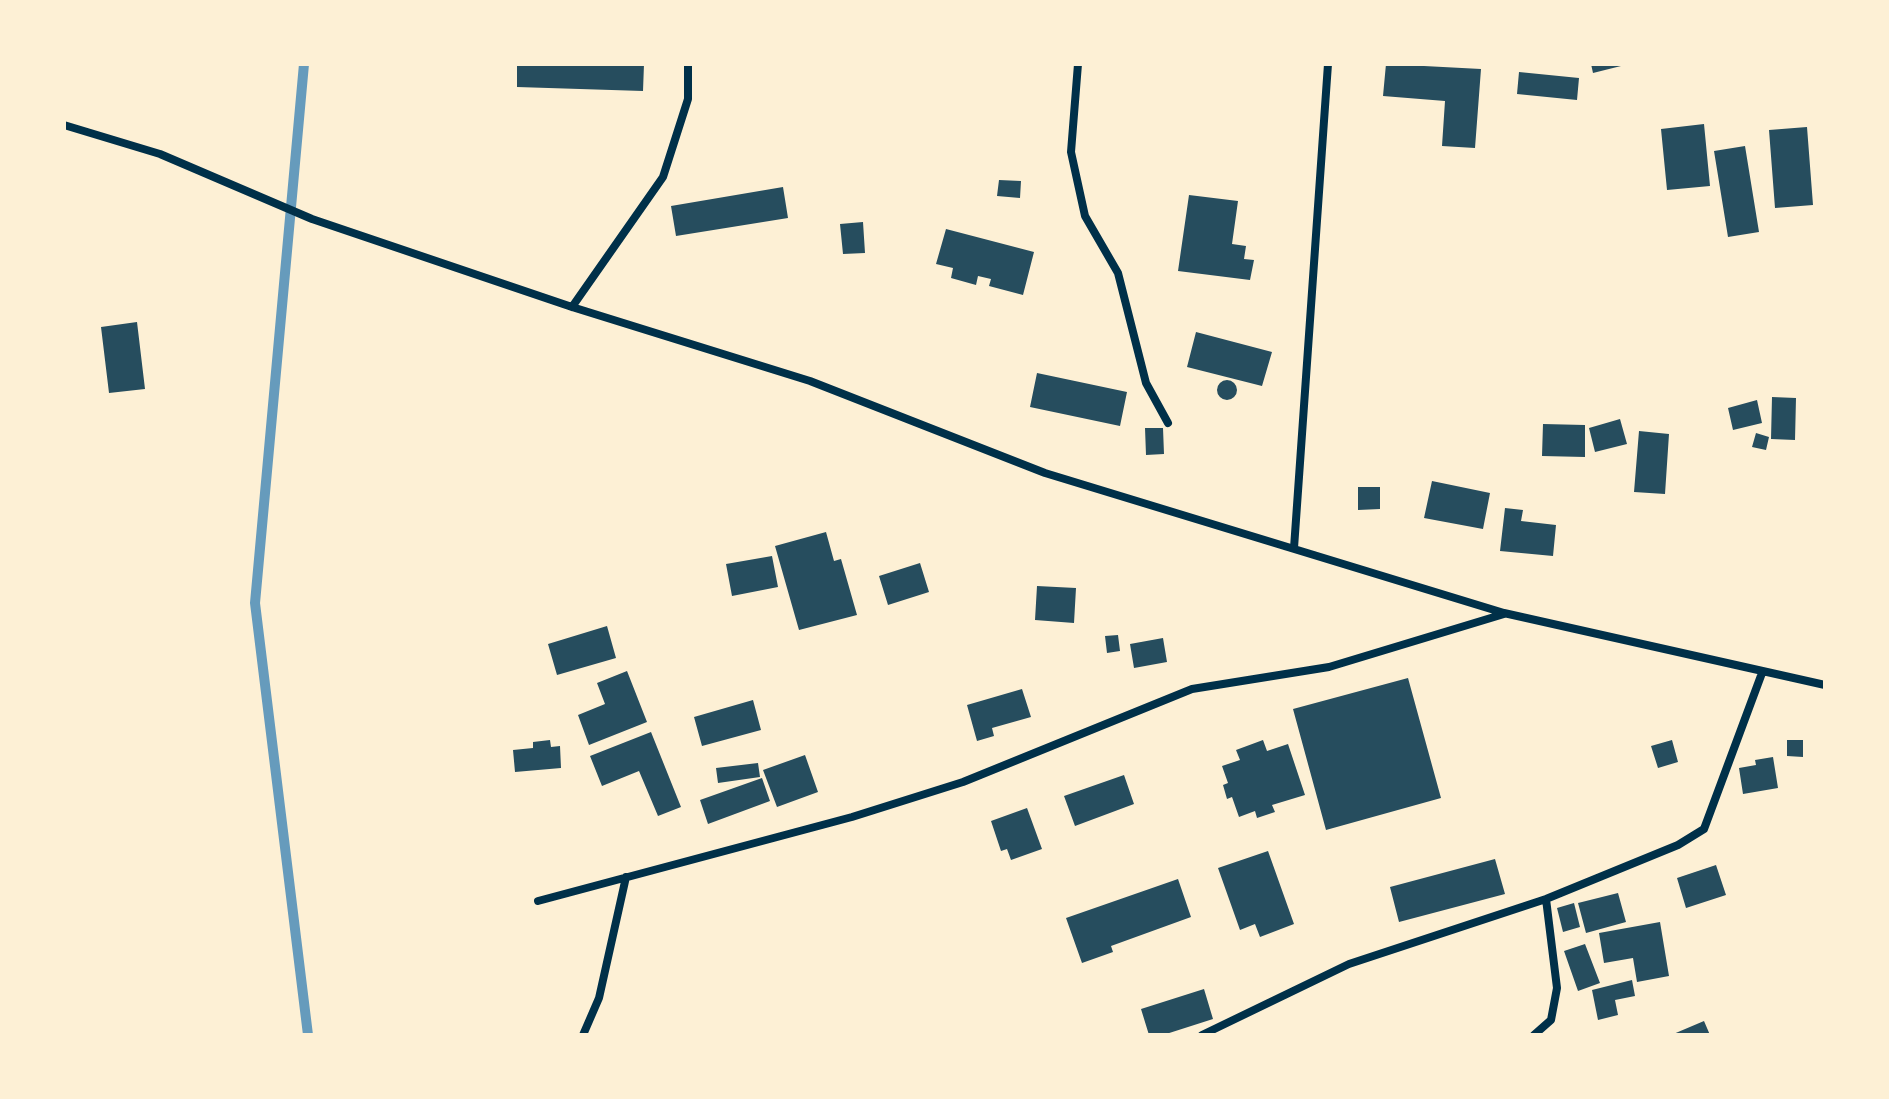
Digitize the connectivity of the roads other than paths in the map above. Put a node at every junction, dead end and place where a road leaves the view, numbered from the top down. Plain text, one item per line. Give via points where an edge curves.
1 (688, 64) edge
2 (1078, 64) edge
3 (1328, 64) edge
4 (64, 125) edge
5 (572, 307) junction
6 (1168, 423) dead end
7 (1294, 548) junction
8 (1504, 613) junction
9 (1762, 673) junction
10 (1825, 685) edge
11 (626, 877) junction
12 (1546, 899) junction
13 (538, 901) dead end
14 (583, 1035) edge
15 (1202, 1035) edge
16 (1534, 1035) edge

1 - 5 street via 688,99 663,177
2 - 6 street via 1071,152 1085,216 1118,273 1146,383
3 - 7 street
4 - 5 street via 160,154 312,219
5 - 7 street via 810,381 1045,473
7 - 8 street
8 - 9 street
8 - 11 street via 1329,667 1192,689 963,782
9 - 10 street
9 - 12 street via 1704,829 1678,845
11 - 13 street
11 - 14 street via 599,998
12 - 15 street via 1349,964
12 - 16 street via 1557,988 1551,1020

